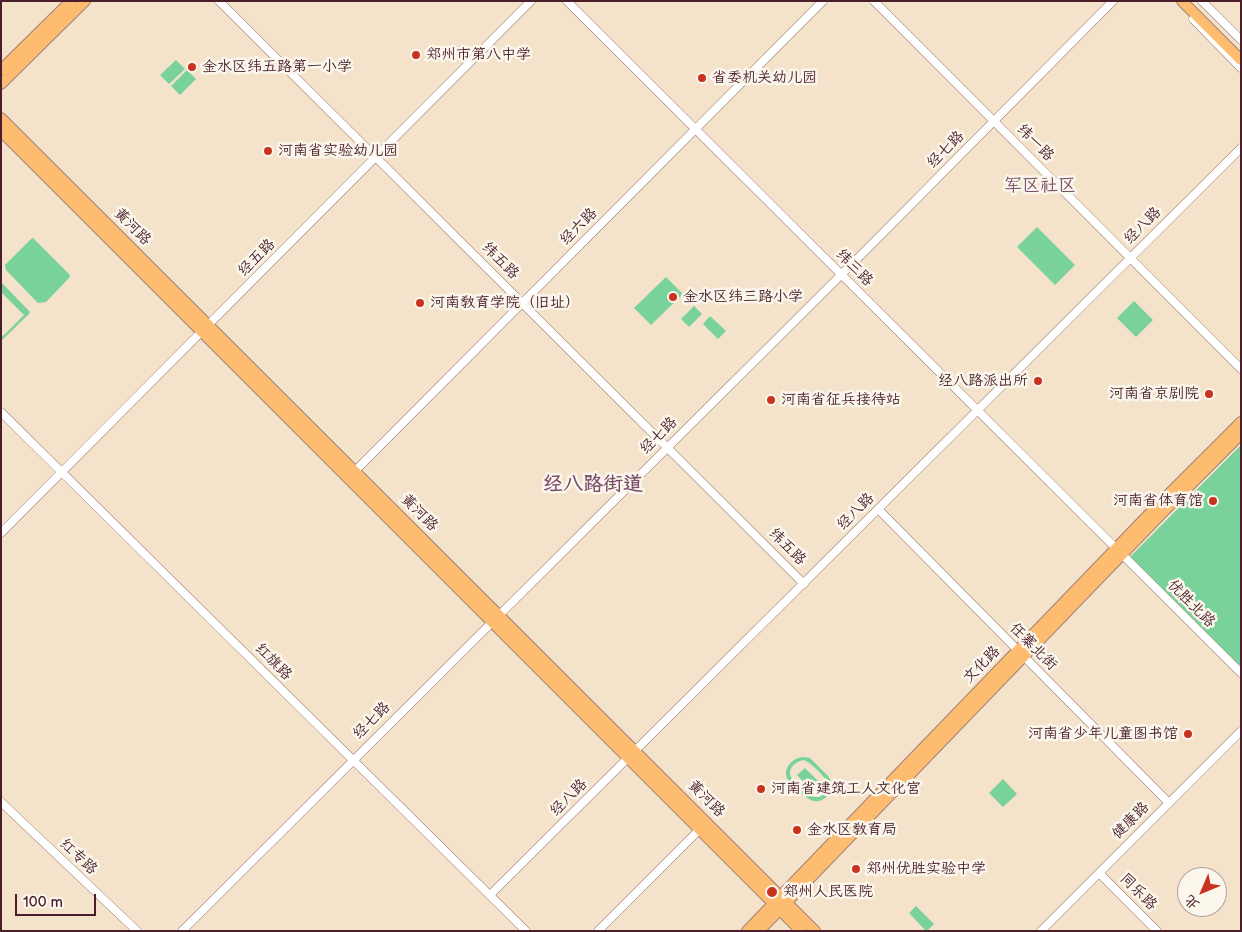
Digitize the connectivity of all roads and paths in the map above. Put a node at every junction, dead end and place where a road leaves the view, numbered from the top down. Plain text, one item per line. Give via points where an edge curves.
1 (71, 1) edge
2 (85, 1) edge
3 (219, 1) edge
4 (531, 1) edge
5 (566, 1) edge
6 (823, 1) edge
7 (874, 1) edge
8 (1113, 1) edge
9 (1176, 1) edge
10 (1182, 1) edge
11 (1192, 1) edge
12 (1202, 1) edge
13 (1241, 40) edge
14 (1241, 50) edge
15 (1241, 60) edge
16 (1241, 68) edge
17 (1, 70) edge
18 (1, 84) edge
19 (1, 118) edge
20 (994, 121) junction
21 (695, 130) junction
22 (1, 131) edge
23 (1241, 148) edge
24 (376, 157) junction
25 (1130, 258) junction
26 (841, 275) junction
27 (523, 303) junction
28 (206, 329) junction
29 (1241, 369) edge
30 (977, 411) junction
31 (1, 412) edge
32 (1241, 422) edge
33 (1241, 434) edge
34 (667, 447) junction
35 (355, 471) junction
36 (62, 472) junction
37 (878, 510) junction
38 (1, 533) edge
39 (1119, 552) junction
40 (804, 584) junction
41 (496, 618) junction
42 (1020, 654) junction
43 (1241, 673) edge
44 (1241, 731) edge
45 (632, 754) junction
46 (353, 760) junction
47 (1, 802) edge
48 (1168, 804) junction
49 (700, 829) junction
50 (1099, 873) junction
51 (490, 895) junction
52 (780, 903) junction
53 (137, 931) edge
54 (182, 931) edge
55 (526, 931) edge
56 (598, 931) edge
57 (747, 931) edge
58 (760, 931) edge
59 (801, 931) edge
60 (815, 931) edge
61 (1041, 931) edge
62 (1157, 931) edge

1 - 17 main road
2 - 18 main road
3 - 24 street, 纬五路
4 - 24 street, 经五路
5 - 21 street, 纬三路
6 - 21 street, 经六路
7 - 20 street, 纬一路
8 - 20 street, 经七路
9 - 16 street
10 - 15 main road
11 - 14 main road
12 - 13 street
19 - 28 main road, 黄河路
20 - 25 street, 纬一路
20 - 26 street, 经七路
21 - 26 street, 纬三路
21 - 27 street, 经六路
22 - 28 main road, 黄河路
23 - 25 street, 经八路
24 - 27 street, 纬五路
24 - 28 street, 经五路
25 - 29 street, 纬一路
25 - 30 street, 经八路
26 - 30 street, 纬三路
26 - 34 street, 经七路
27 - 34 street, 纬五路
27 - 35 street, 经六路
28 - 35 main road, 黄河路
28 - 36 street, 经五路
28 - 41 main road, 黄河路
30 - 37 street, 经八路
30 - 39 street, 纬三路
31 - 36 street, 红旗路
32 - 39 main road, 文化路
33 - 39 main road, 文化路
34 - 40 street, 纬五路
34 - 41 street, 经七路
35 - 41 main road, 黄河路
36 - 38 street, 经五路
36 - 46 street, 红旗路
37 - 40 street, 经八路
37 - 42 street, 任寨北街
39 - 42 main road, 文化路
39 - 43 street, 优胜北路
40 - 45 street, 经八路
41 - 45 main road, 黄河路
41 - 46 street, 经七路
42 - 48 street, 任寨北街
42 - 52 main road, 文化路
44 - 48 street, 健康路
45 - 49 main road, 黄河路
45 - 51 street, 经八路
45 - 52 main road, 黄河路
46 - 51 street, 红旗路
46 - 54 street, 经七路
47 - 53 street, 红专路
48 - 50 street, 健康路
49 - 52 main road, 黄河路
49 - 56 street
50 - 61 street, 健康路
50 - 62 street, 同乐路
51 - 55 street, 红旗路
52 - 57 main road, 文化路
52 - 58 main road, 文化路
52 - 59 main road, 黄河路
52 - 60 main road, 黄河路

